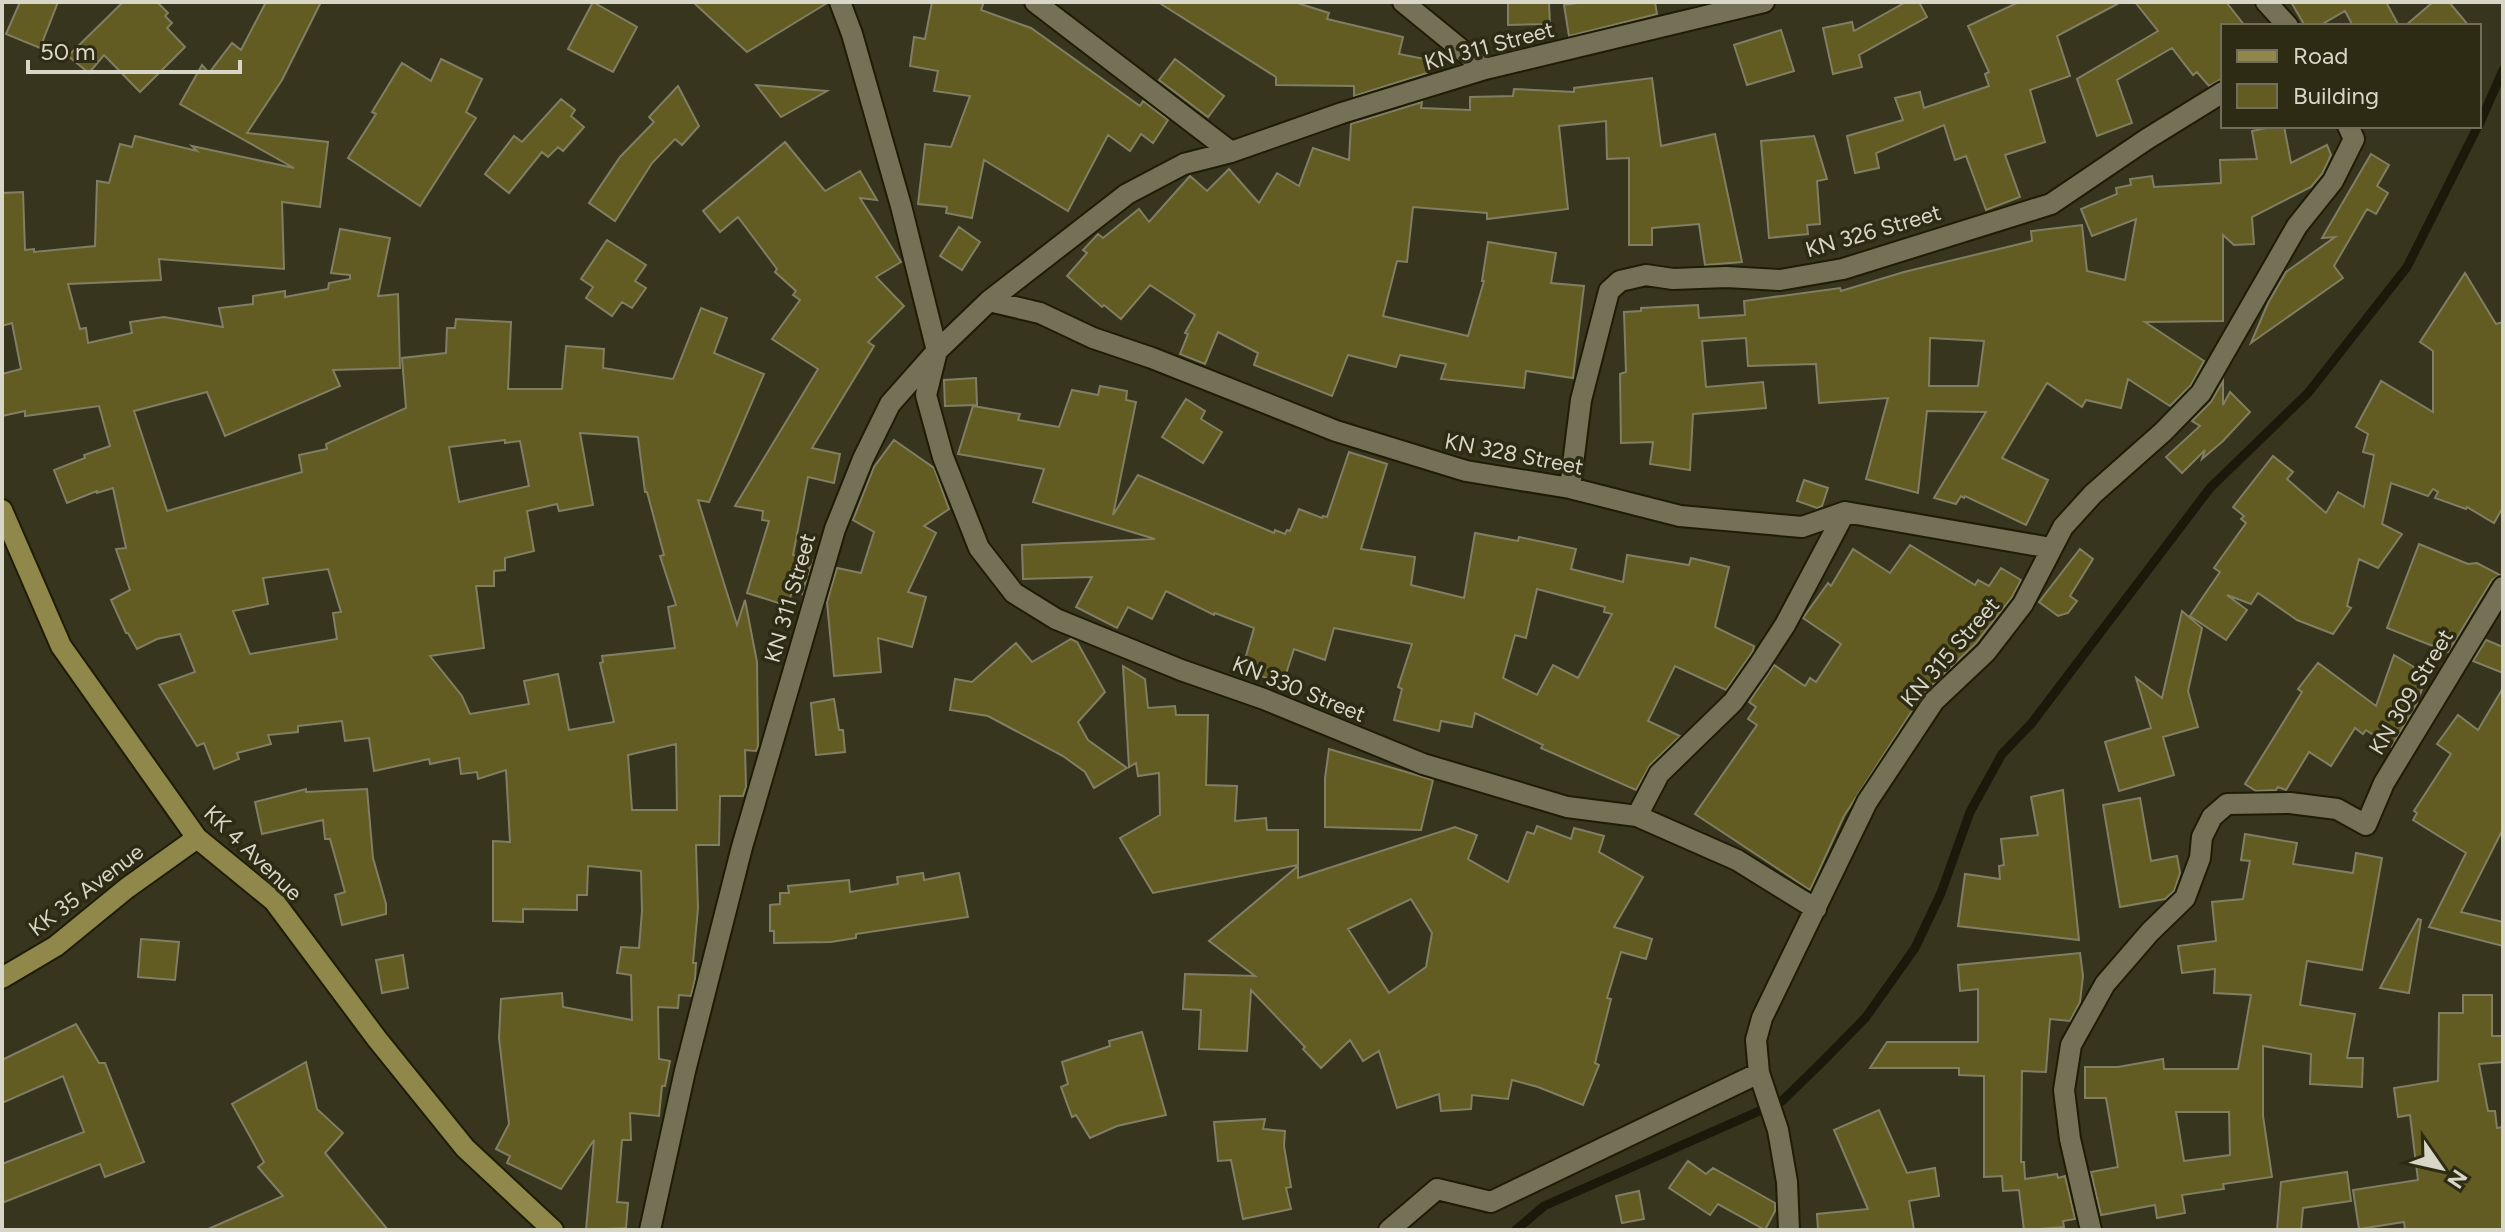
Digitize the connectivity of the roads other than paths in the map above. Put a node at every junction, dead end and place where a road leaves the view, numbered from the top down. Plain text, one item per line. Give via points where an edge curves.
1 (840, 2) edge
2 (1035, 2) edge
3 (1403, 2) edge
4 (1764, 2) edge
5 (2266, 2) edge
6 (2286, 24) edge
7 (1485, 69) junction
8 (2221, 93) edge
9 (2349, 128) edge
10 (1231, 152) junction
11 (989, 301) junction
12 (937, 351) junction
13 (1570, 488) junction
14 (2, 510) edge
15 (1845, 512) junction
16 (2051, 548) junction
17 (2503, 587) edge
18 (1637, 816) junction
19 (197, 838) junction
20 (1816, 909) junction
21 (2, 978) edge
22 (1759, 1073) junction
23 (553, 1230) edge
24 (650, 1230) edge
25 (1389, 1230) edge
26 (1789, 1230) edge
27 (2091, 1230) edge

1 - 12 street via 901,206
2 - 10 street
3 - 7 street
4 - 7 street, KN 311 Street
5 - 6 street
7 - 10 street, KN 311 Street
8 - 13 street, KN 326 Street via 2051,204 1890,255 1780,280 1646,275 1620,281 1609,291 1581,400
9 - 16 street, KN 315 Street via 2354,139 2333,181 2297,226 2201,393 2093,494
10 - 11 street, KN 311 Street via 1184,164 1127,194
11 - 12 street, KN 311 Street
11 - 13 street, KN 328 Street via 1040,313 1336,431 1466,471
12 - 18 street, KN 330 Street via 926,395 943,457 979,548 1014,593 1056,619 1423,764 1567,807
12 - 24 street, KN 311 Street via 890,404 835,529 742,847
13 - 15 street, KN 328 Street via 1680,516 1802,527
14 - 19 main road, KK 4 Avenue via 61,646
15 - 16 street, KN 328 Street
15 - 18 street via 1759,665 1733,702 1659,774
16 - 20 street, KN 315 Street via 2023,604 1986,652 1934,701 1867,802
17 - 27 street, KN 309 Street via 2384,783 2366,825 2337,809 2290,803 2227,804 2212,817 2185,898 2105,984 2071,1045 2064,1090
18 - 20 street, KN 330 Street via 1737,860
19 - 21 main road, KK 35 Avenue via 56,946
19 - 23 main road, KK 4 Avenue via 274,901 465,1148
20 - 22 street, KN 315 Street via 1762,1018 1756,1040
22 - 25 street via 1491,1202 1437,1189
22 - 26 street, KN 315 Street via 1778,1130

